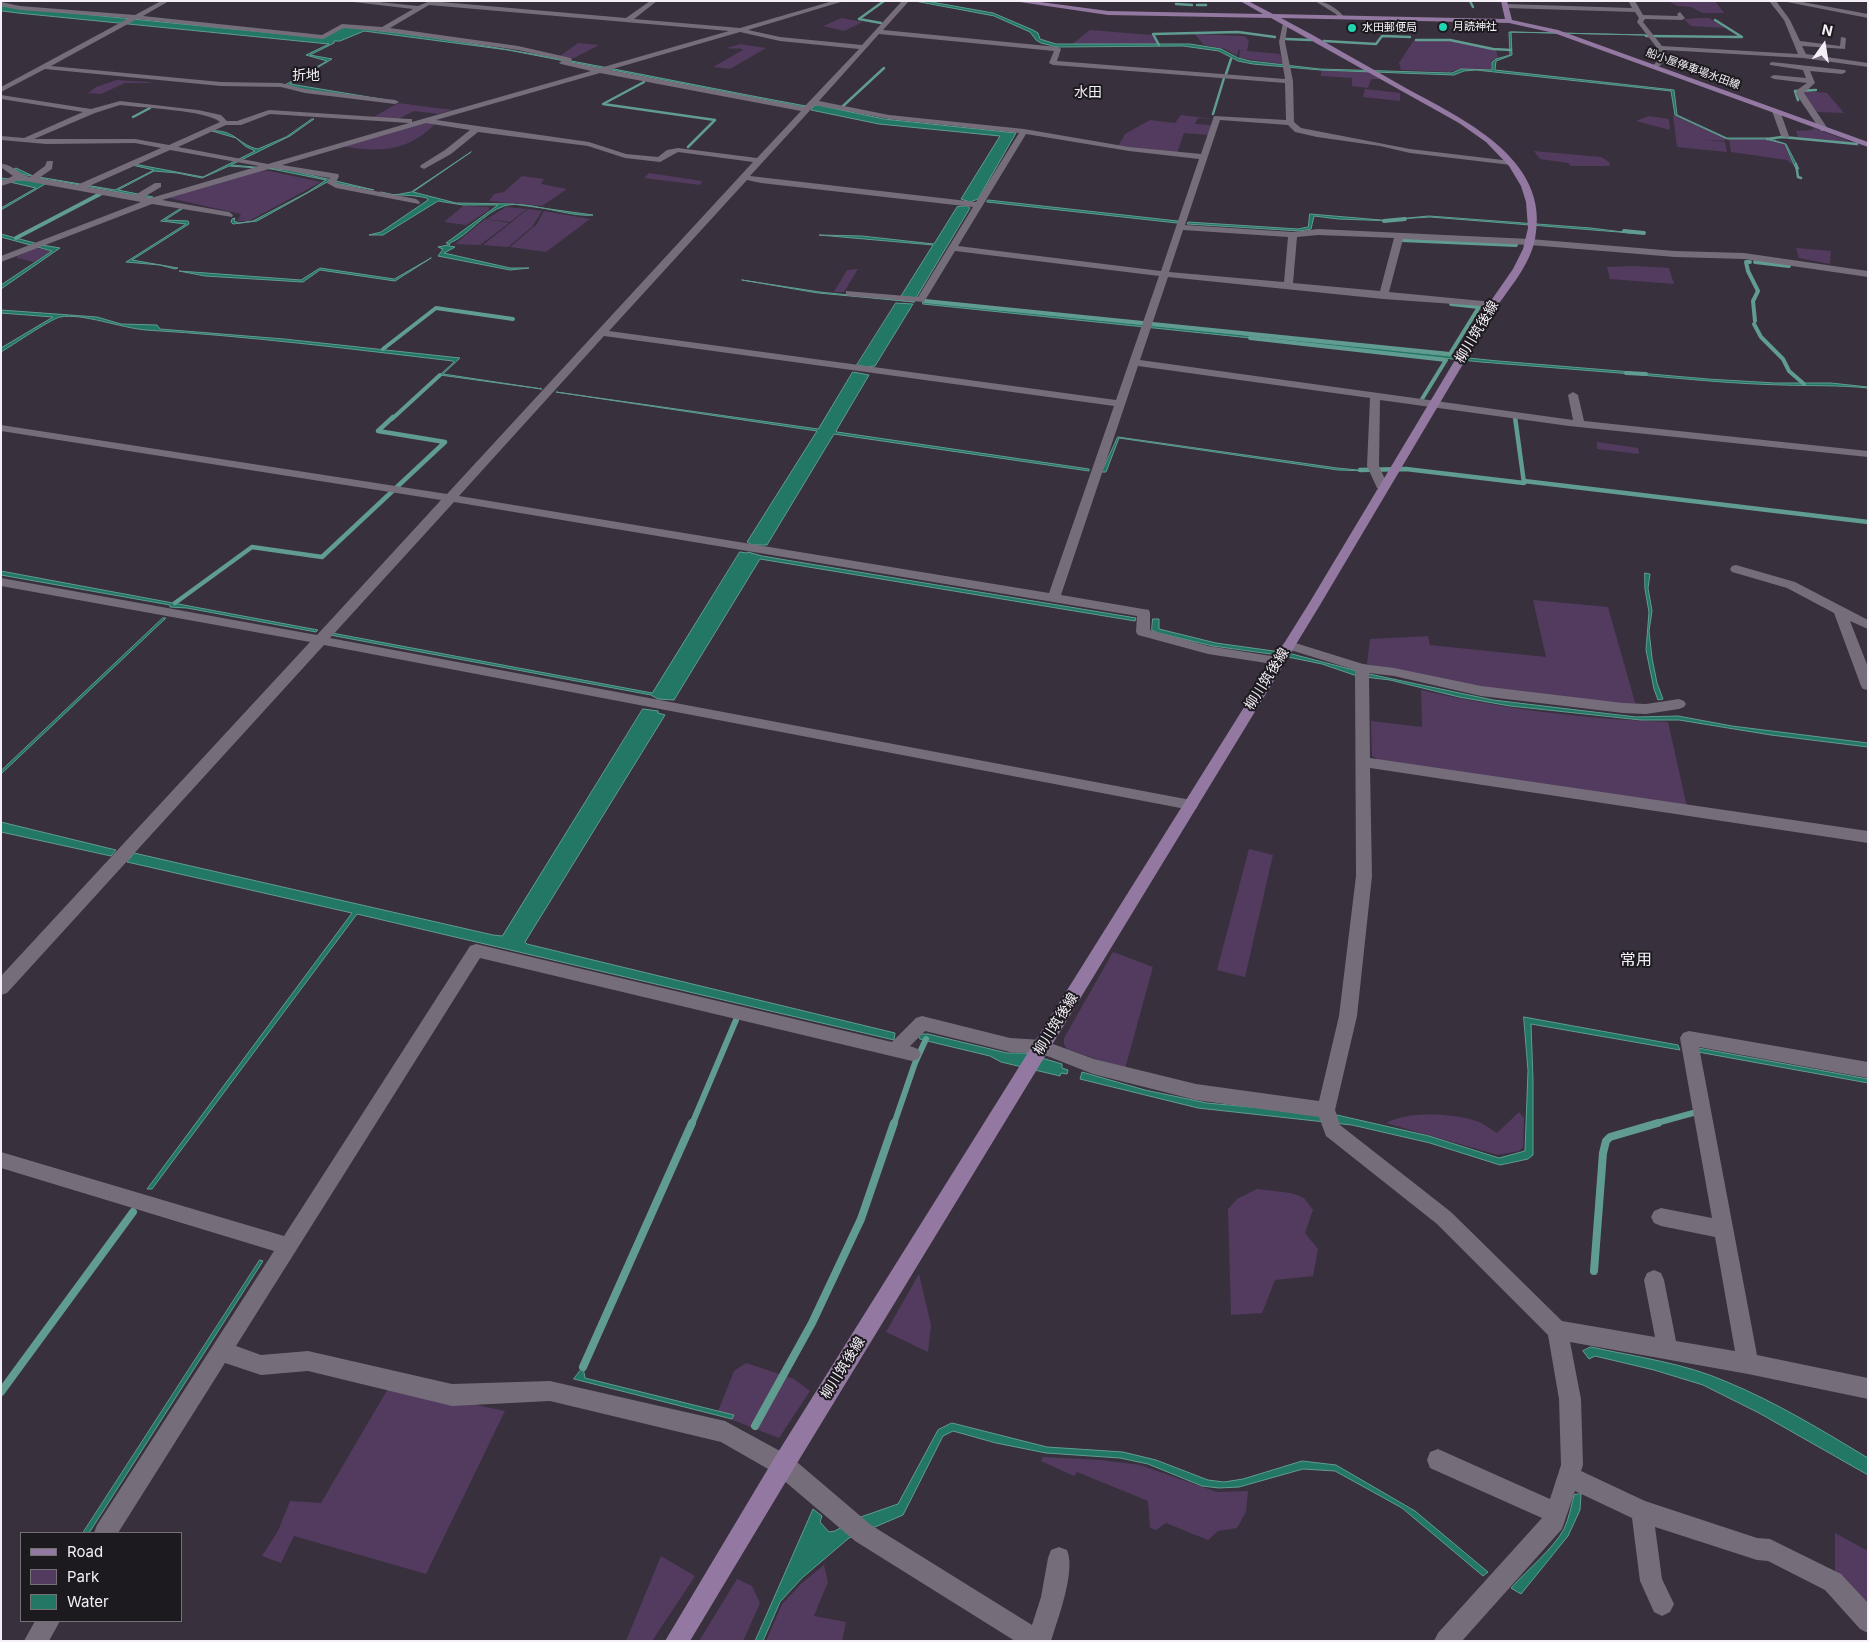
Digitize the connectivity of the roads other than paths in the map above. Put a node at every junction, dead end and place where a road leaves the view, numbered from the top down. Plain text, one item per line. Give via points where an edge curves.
1 (166, 1) edge
2 (348, 1) edge
3 (654, 1) edge
4 (840, 1) edge
5 (906, 1) edge
6 (1016, 1) edge
7 (1243, 1) edge
8 (1318, 1) edge
9 (1631, 1) edge
10 (1772, 1) edge
11 (1785, 1) edge
12 (1, 4) edge
13 (1505, 4) edge
14 (419, 8) junction
15 (1638, 10) junction
16 (1680, 14) dead end
17 (1868, 16) edge
18 (1274, 17) junction
19 (1642, 17) junction
20 (134, 18) junction
21 (1342, 18) junction
22 (628, 20) junction
23 (1509, 21) junction
24 (1286, 24) junction
25 (382, 30) junction
26 (740, 30) junction
27 (878, 32) junction
28 (1843, 38) dead end
29 (1797, 43) junction
30 (864, 47) junction
31 (1660, 48) junction
32 (1757, 54) junction
33 (1803, 56) junction
34 (1868, 65) edge
35 (42, 67) junction
36 (1656, 67) junction
37 (600, 70) junction
38 (1766, 70) dead end
39 (1842, 72) dead end
40 (1808, 78) junction
41 (1773, 80) dead end
42 (1289, 81) junction
43 (1, 90) edge
44 (1, 97) edge
45 (395, 102) dead end
46 (813, 102) junction
47 (274, 104) dead end
48 (806, 110) junction
49 (1776, 111) junction
50 (92, 112) junction
51 (269, 112) junction
52 (424, 121) junction
53 (225, 123) junction
54 (1290, 124) junction
55 (476, 129) junction
56 (1824, 129) junction
57 (1024, 131) junction
58 (1785, 136) dead end
59 (1, 138) edge
60 (24, 140) junction
61 (1868, 145) edge
62 (167, 148) junction
63 (1205, 157) junction
64 (760, 161) junction
65 (50, 163) dead end
66 (1512, 163) junction
67 (425, 164) dead end
68 (269, 165) junction
69 (5, 166) dead end
70 (19, 176) junction
71 (745, 177) junction
72 (32, 179) junction
73 (1, 184) edge
74 (158, 185) dead end
75 (79, 186) junction
76 (137, 198) junction
77 (151, 201) junction
78 (416, 202) dead end
79 (978, 205) junction
80 (229, 215) dead end
81 (1181, 227) junction
82 (1293, 235) junction
83 (1398, 237) junction
84 (1530, 242) junction
85 (953, 248) junction
86 (1, 259) edge
87 (1165, 274) junction
88 (1868, 274) edge
89 (1288, 286) junction
90 (849, 293) dead end
91 (1384, 296) junction
92 (1493, 305) junction
93 (602, 333) junction
94 (1134, 362) junction
95 (1573, 395) dead end
96 (1375, 396) junction
97 (1120, 404) junction
98 (1434, 404) junction
99 (1579, 424) junction
100 (1, 428) edge
101 (1868, 454) edge
102 (1384, 488) junction
103 (450, 498) junction
104 (1736, 569) dead end
105 (1, 582) edge
106 (1054, 598) junction
107 (1840, 611) junction
108 (1868, 626) edge
109 (320, 640) junction
110 (1289, 645) junction
111 (1280, 661) junction
112 (1362, 668) junction
113 (1868, 686) edge
114 (1679, 704) dead end
115 (1364, 762) junction
116 (1190, 805) junction
117 (1868, 837) edge
118 (1, 988) edge
119 (1042, 1047) junction
120 (1868, 1070) edge
121 (1326, 1110) junction
122 (1, 1160) edge
123 (1661, 1217) dead end
124 (1724, 1230) junction
125 (288, 1246) junction
126 (1654, 1280) dead end
127 (1557, 1330) junction
128 (1667, 1349) junction
129 (222, 1351) junction
130 (1748, 1364) junction
131 (1868, 1389) edge
132 (1438, 1460) dead end
133 (783, 1465) junction
134 (1568, 1476) junction
135 (1642, 1511) junction
136 (1556, 1513) junction
137 (106, 1532) edge
138 (1059, 1558) dead end
139 (1662, 1604) dead end
140 (1868, 1621) edge
141 (47, 1622) edge
142 (36, 1641) edge
143 (677, 1641) edge
144 (1038, 1641) edge
145 (1446, 1641) edge

1 - 20 street
2 - 14 street
3 - 22 street
4 - 26 street
5 - 27 street
6 - 18 main road via 1108,13
7 - 18 main road, 柳川筑後線
8 - 21 street
9 - 15 street
10 - 29 street via 1787,20
11 - 17 street
12 - 20 street
13 - 15 street
13 - 23 main road
14 - 22 street via 428,3
14 - 25 street
15 - 19 street
16 - 19 street via 1682,18
18 - 21 main road
18 - 24 main road, 柳川筑後線
19 - 31 street via 1640,22
20 - 25 street via 323,37 342,26
20 - 35 street
21 - 23 main road
22 - 26 street
23 - 36 main road, 船小屋停車場水田線 via 1556,31
24 - 42 street via 1282,42
24 - 66 main road, 柳川筑後線 via 1458,118
25 - 37 street via 518,48 569,59 564,63
26 - 30 street via 780,39
26 - 37 street
27 - 30 street
27 - 42 street via 1058,49 1052,63
28 - 29 street via 1843,48
29 - 33 street
30 - 46 street
31 - 32 street
31 - 36 street via 1661,61
32 - 33 street
32 - 40 street via 1765,63
33 - 34 street
35 - 43 street
35 - 45 street via 221,84 281,86
36 - 49 main road, 船小屋停車場水田線
37 - 48 street
37 - 52 street
38 - 40 street
39 - 40 street
40 - 41 street
40 - 56 street via 1800,94
42 - 54 street
44 - 50 street
46 - 48 street
46 - 57 street via 889,117
47 - 51 street
48 - 64 street
49 - 56 main road, 船小屋停車場水田線
49 - 58 street
50 - 53 street via 120,103 198,112 218,117
50 - 60 street
51 - 52 street
51 - 53 street via 238,123
52 - 55 street
52 - 68 street
53 - 62 street
54 - 63 street via 1217,118
54 - 66 street via 1298,130 1317,135 1410,151
55 - 64 street via 589,144 649,160 660,160 678,150
55 - 67 street via 448,152
56 - 61 main road, 船小屋停車場水田線
57 - 63 street via 1129,149
57 - 79 street
59 - 60 street
60 - 62 street via 134,141
62 - 68 street
62 - 75 street
63 - 81 street
64 - 71 street
65 - 72 street
66 - 84 main road, 柳川筑後線 via 1528,192 1532,228
68 - 77 street
68 - 78 street via 335,176 331,183 336,186
69 - 70 street
70 - 72 street
70 - 73 street
71 - 79 street
71 - 93 street
72 - 75 street
74 - 76 street
75 - 76 street
76 - 77 street
77 - 80 street
77 - 86 street
79 - 85 street
81 - 82 street
81 - 87 street
82 - 83 street via 1318,232
82 - 89 street
83 - 84 street
83 - 91 street
84 - 88 street via 1768,258
84 - 92 main road, 柳川筑後線 via 1523,259
85 - 87 street
85 - 90 street via 921,300
87 - 89 street
87 - 94 street
89 - 91 street
91 - 92 street
92 - 98 main road, 柳川筑後線
93 - 97 street
93 - 103 street
94 - 96 street
94 - 97 street
95 - 99 street
96 - 98 street
96 - 102 street via 1373,466
97 - 106 street
98 - 99 street
98 - 102 main road, 柳川筑後線
99 - 101 street
100 - 103 street
102 - 110 main road, 柳川筑後線
103 - 106 street
103 - 109 street
104 - 107 street via 1791,585
105 - 109 street
106 - 111 street via 1144,613 1143,632 1208,650
107 - 108 street
107 - 113 street
109 - 116 street
109 - 118 street
110 - 111 main road, 柳川筑後線
110 - 112 street
111 - 116 main road, 柳川筑後線
112 - 114 street via 1481,691 1567,702 1623,708
112 - 115 street
115 - 117 street
115 - 121 street via 1363,886 1348,1016
116 - 119 main road, 柳川筑後線
119 - 121 street via 1093,1066 1196,1092
119 - 125 street via 1010,1045 922,1023 904,1052 476,951
119 - 133 main road, 柳川筑後線
120 - 124 street via 1689,1038
121 - 127 street via 1332,1130 1444,1218
122 - 125 street
123 - 124 street
124 - 130 street
125 - 129 street
126 - 128 street
127 - 128 street
127 - 134 street via 1570,1399 1572,1464
128 - 130 street
129 - 133 street via 261,1365 308,1361 452,1395 550,1391 725,1432
129 - 137 street
130 - 131 street
132 - 136 street
133 - 143 main road, 柳川筑後線
133 - 144 street via 863,1533
134 - 135 street
134 - 136 street
135 - 139 street via 1651,1581
135 - 140 street via 1757,1549 1770,1550 1832,1582
136 - 145 street via 1554,1521
138 - 144 street via 1053,1598
141 - 142 street

